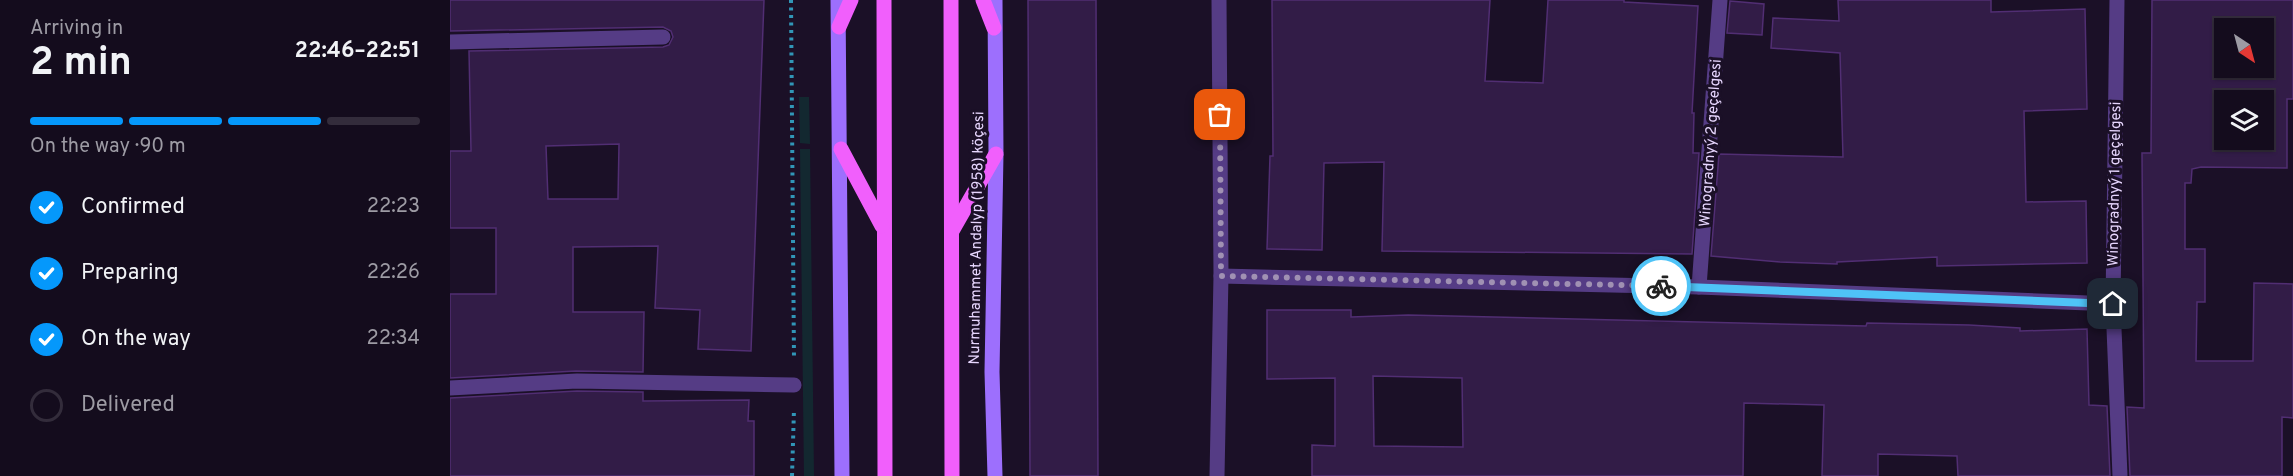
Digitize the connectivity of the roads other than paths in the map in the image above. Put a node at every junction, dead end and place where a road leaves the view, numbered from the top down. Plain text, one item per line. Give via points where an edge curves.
1 (838, 0) edge
2 (851, 0) edge
3 (884, 0) edge
4 (951, 0) edge
5 (983, 0) edge
6 (995, 0) edge
7 (1219, 0) edge
8 (1720, 0) edge
9 (2117, 0) edge
10 (839, 27) junction
11 (994, 28) junction
12 (663, 37) dead end
13 (450, 42) edge
14 (841, 149) junction
15 (996, 154) junction
16 (884, 229) junction
17 (952, 231) junction
18 (1221, 276) junction
19 (1699, 287) junction
20 (2113, 304) junction
21 (794, 386) road end
22 (450, 388) edge
23 (842, 476) edge
24 (885, 476) edge
25 (951, 476) edge
26 (995, 476) edge
27 (1217, 476) edge
28 (2120, 476) edge

1 - 10 street
2 - 10 main road
3 - 16 main road
4 - 17 main road, Nurmuhammet Andalyp (1958) köçesi
5 - 11 main road
6 - 11 street, Nurmuhammet Andalyp (1958) köçesi
7 - 18 street
8 - 19 street, Winogradnyý 2 geçelgesi
9 - 20 street, Winogradnyý 1 geçelgesi
10 - 14 street
11 - 15 street, Nurmuhammet Andalyp (1958) köçesi
12 - 13 street
14 - 16 main road
14 - 23 street
15 - 17 main road
15 - 26 street, Nurmuhammet Andalyp (1958) köçesi
16 - 24 main road
17 - 25 main road, Nurmuhammet Andalyp (1958) köçesi
18 - 19 street
18 - 27 street
19 - 20 street
20 - 28 street, Winogradnyý 1 geçelgesi
21 - 22 street via 577,381

